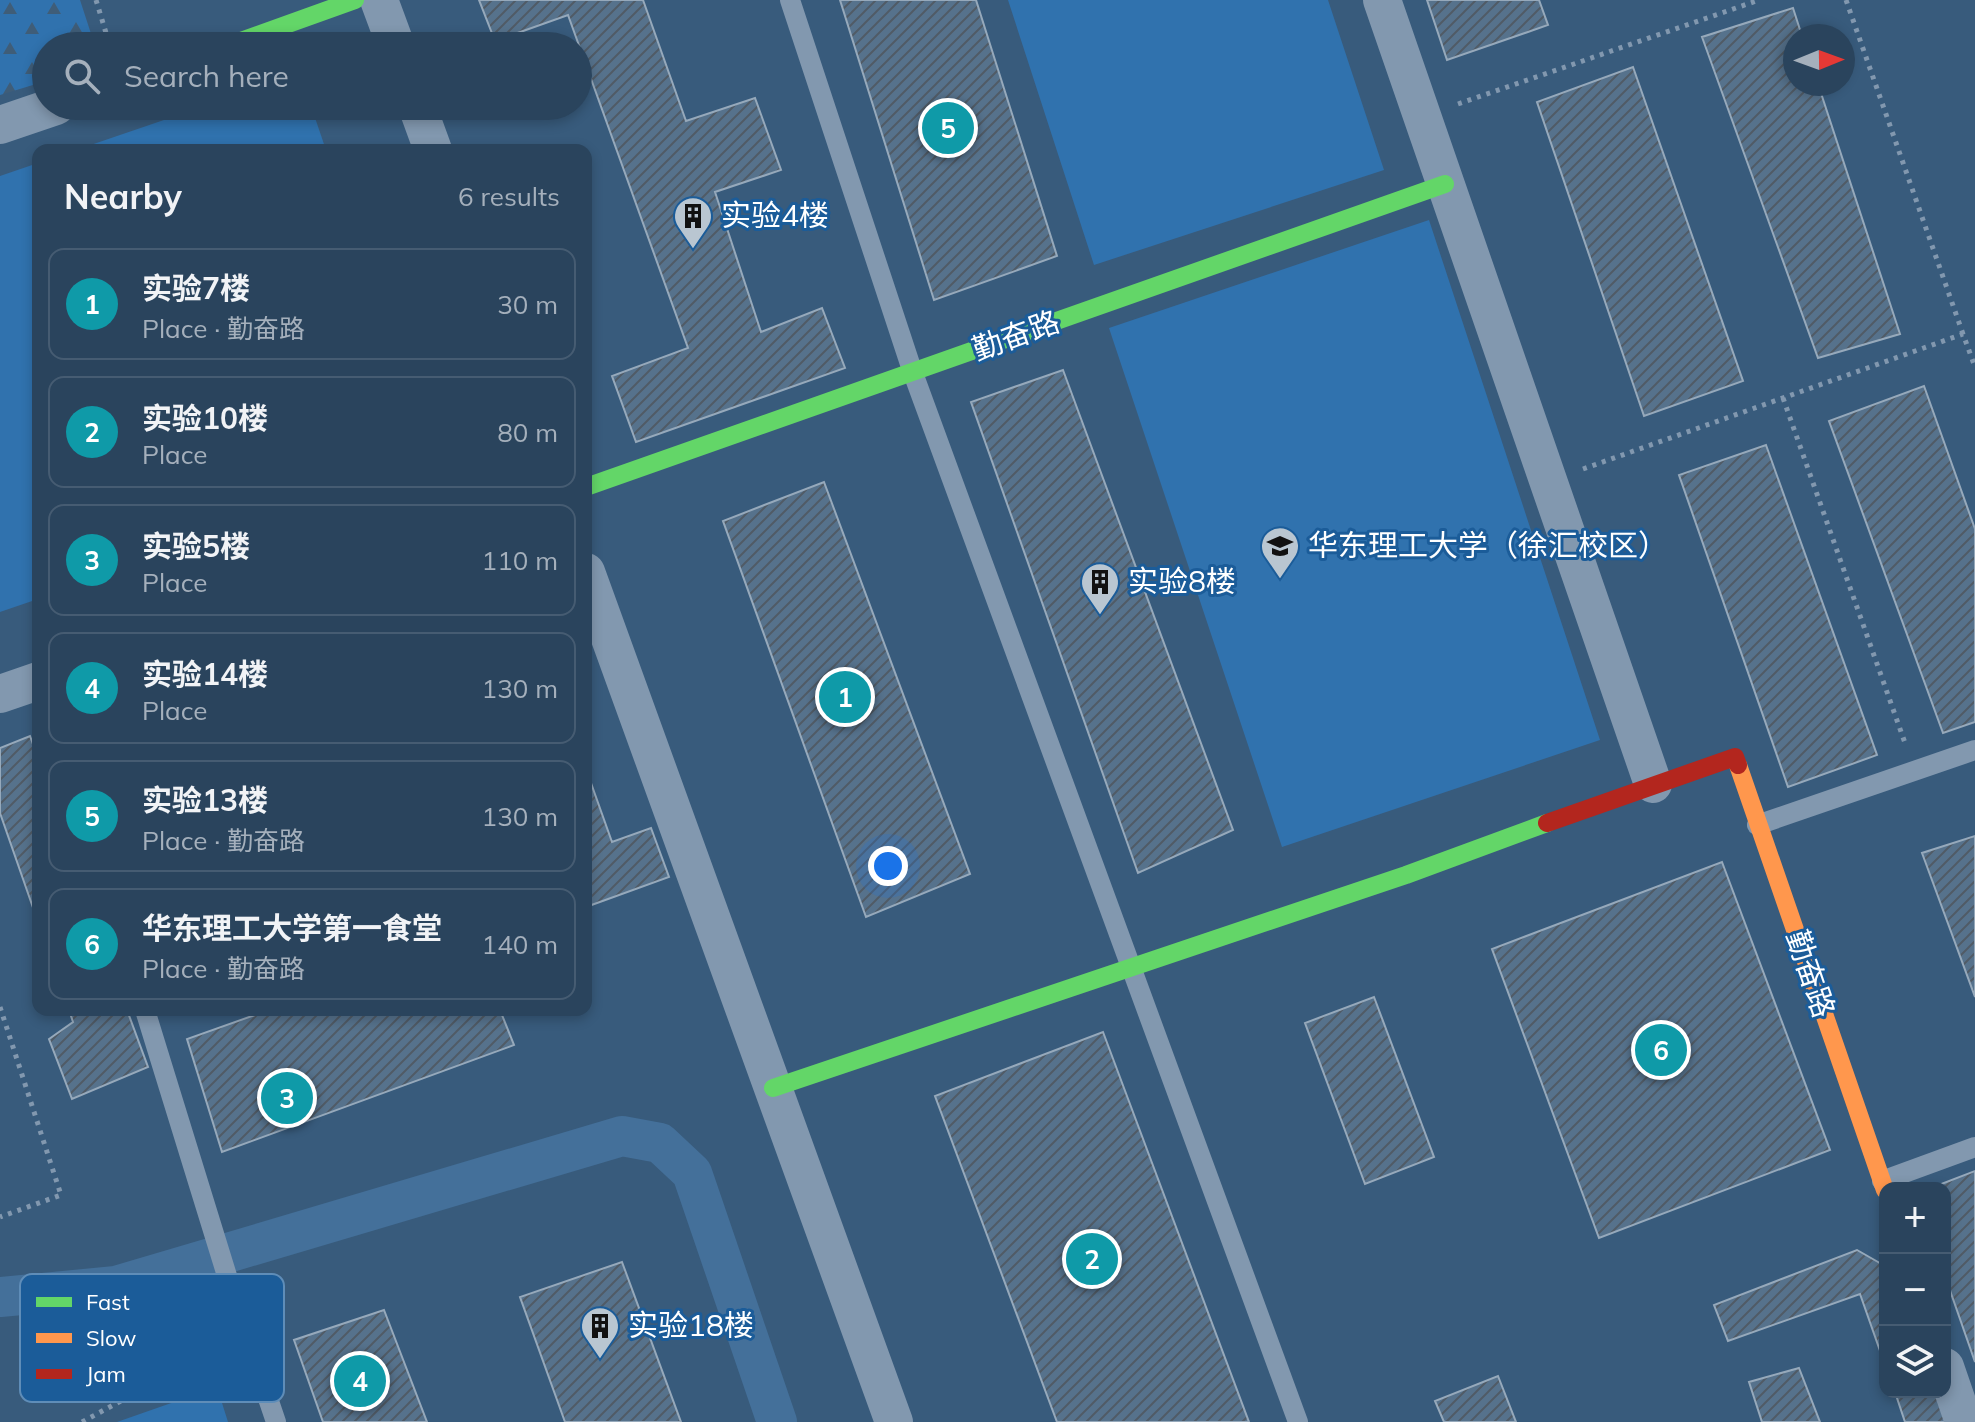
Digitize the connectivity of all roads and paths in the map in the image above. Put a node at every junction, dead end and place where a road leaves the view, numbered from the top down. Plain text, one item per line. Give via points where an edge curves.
1 (96, 0) edge
2 (355, 0) edge
3 (379, 0) edge
4 (790, 0) edge
5 (1382, 0) edge
6 (1759, 0) edge
7 (1846, 0) edge
8 (106, 32) edge
9 (266, 32) edge
10 (391, 32) edge
11 (32, 114) edge
12 (1422, 116) junction
13 (422, 120) edge
14 (0, 125) edge
15 (431, 144) edge
16 (1445, 184) junction
17 (1963, 334) junction
18 (1975, 367) edge
19 (913, 373) junction
20 (1783, 398) junction
21 (1548, 481) junction
22 (592, 485) edge
23 (592, 589) edge
24 (32, 683) edge
25 (0, 694) edge
26 (1975, 750) edge
27 (1914, 771) junction
28 (1653, 784) junction
29 (1757, 825) junction
30 (1131, 968) junction
31 (0, 1007) edge
32 (147, 1016) edge
33 (773, 1088) junction
34 (1975, 1147) edge
35 (1883, 1182) edge
36 (1891, 1182) edge
37 (0, 1217) edge
38 (226, 1274) edge
39 (1951, 1384) edge
40 (119, 1402) edge
41 (269, 1402) edge
42 (82, 1422) edge
43 (276, 1422) edge
44 (894, 1422) edge
45 (1298, 1422) edge
46 (1964, 1422) edge

1 - 8 path
2 - 9 street
3 - 10 street
4 - 19 lane
5 - 12 street
6 - 12 path
7 - 17 path
11 - 14 street
12 - 16 street
13 - 15 street
16 - 19 street, 勤奋路
16 - 21 street
17 - 18 path
17 - 20 path
19 - 22 street, 勤奋路
19 - 30 lane
20 - 21 path
20 - 27 path
21 - 28 street
23 - 33 street
24 - 25 street
26 - 27 lane
27 - 29 lane
28 - 29 street, 勤奋路 via 1735,757
28 - 30 street
29 - 35 street, 勤奋路
30 - 33 street
30 - 45 lane
31 - 37 path via 61,1195
32 - 38 lane
33 - 44 street
34 - 36 lane
39 - 46 street
40 - 42 path
41 - 43 lane

